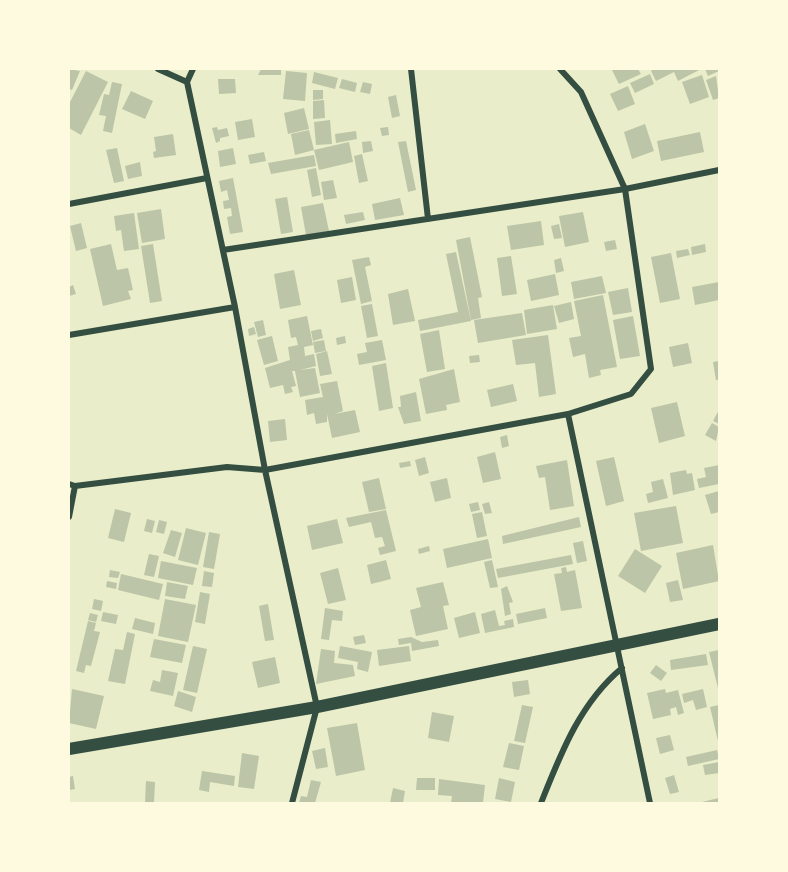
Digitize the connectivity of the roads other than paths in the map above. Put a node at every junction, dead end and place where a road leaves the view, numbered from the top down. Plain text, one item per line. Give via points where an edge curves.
1 (158, 69) edge
2 (193, 69) edge
3 (411, 69) edge
4 (560, 69) edge
5 (187, 82) junction
6 (719, 170) edge
7 (207, 178) junction
8 (625, 189) junction
9 (69, 204) edge
10 (428, 219) junction
11 (223, 250) junction
12 (235, 307) junction
13 (69, 335) edge
14 (568, 414) junction
15 (265, 470) junction
16 (72, 485) edge
17 (69, 517) edge
18 (719, 624) edge
19 (618, 645) junction
20 (622, 668) junction
21 (317, 707) junction
22 (69, 749) edge
23 (292, 803) edge
24 (541, 803) edge
25 (651, 803) edge

1 - 5 street
2 - 5 street
3 - 10 street
4 - 8 street via 581,92
5 - 7 street
6 - 8 street
7 - 9 street
7 - 11 street
8 - 10 street
8 - 14 street via 651,369 631,394
10 - 11 street
11 - 12 street
12 - 13 street
12 - 15 street
14 - 15 street
14 - 19 street
15 - 16 street via 227,467
15 - 21 street
16 - 17 street
18 - 19 main road
19 - 20 street
19 - 21 main road
20 - 24 street via 591,698 560,754
20 - 25 street
21 - 22 main road
21 - 23 street

